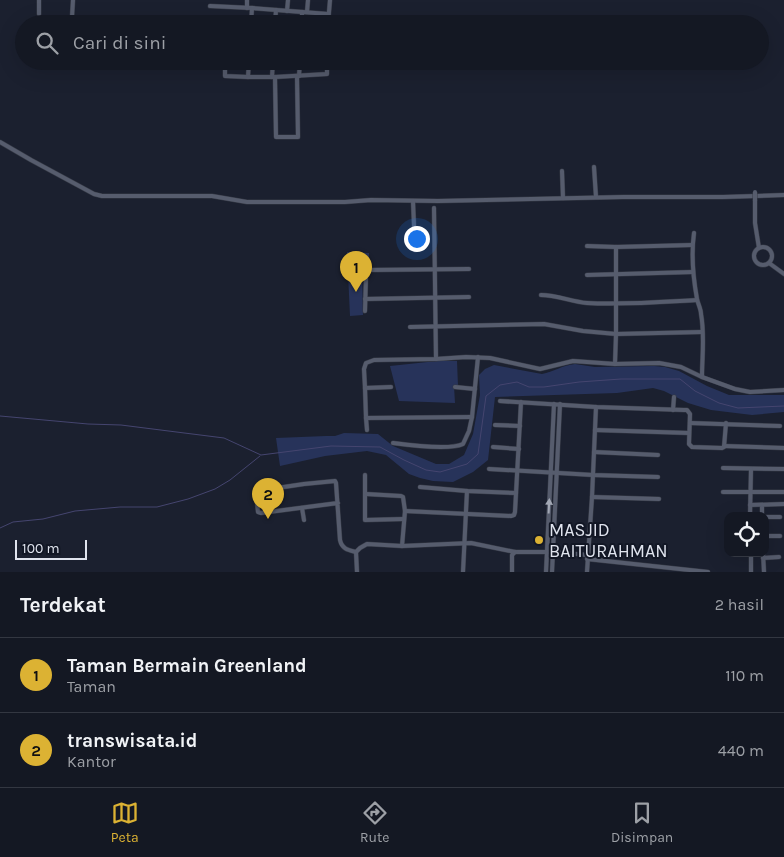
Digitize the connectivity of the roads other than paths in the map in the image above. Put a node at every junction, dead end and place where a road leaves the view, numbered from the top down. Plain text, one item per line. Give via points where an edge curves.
1 (39, 0) edge
2 (73, 0) edge
3 (247, 0) edge
4 (288, 0) edge
5 (308, 0) edge
6 (330, 0) edge
7 (210, 6) dead end
8 (250, 8) junction
9 (276, 10) junction
10 (288, 11) junction
11 (305, 12) junction
12 (38, 14) dead end
13 (328, 14) joint
14 (72, 15) edge
15 (250, 15) edge
16 (276, 15) edge
17 (304, 15) edge
18 (225, 70) edge
19 (248, 70) edge
20 (273, 70) edge
21 (299, 70) edge
22 (326, 70) edge
23 (298, 76) junction
24 (248, 77) junction
25 (273, 77) junction
26 (0, 142) edge
27 (594, 167) dead end
28 (562, 170) dead end
29 (755, 192) dead end
30 (784, 195) edge
31 (596, 197) junction
32 (563, 198) junction
33 (413, 201) junction
34 (434, 208) dead end
35 (694, 233) dead end
36 (692, 245) junction
37 (587, 246) dead end
38 (616, 247) junction
39 (759, 248) junction
40 (414, 250) dead end
41 (769, 263) junction
42 (434, 269) junction
43 (469, 269) dead end
44 (693, 272) junction
45 (587, 274) dead end
46 (616, 274) junction
47 (784, 274) edge
48 (541, 295) dead end
49 (469, 297) dead end
50 (435, 298) junction
51 (365, 299) junction
52 (698, 300) junction
53 (616, 304) junction
54 (365, 310) dead end
55 (436, 326) junction
56 (410, 327) dead end
57 (702, 332) junction
58 (616, 334) junction
59 (478, 357) junction
60 (436, 359) junction
61 (615, 364) junction
62 (702, 377) junction
63 (391, 387) dead end
64 (455, 387) dead end
65 (365, 388) junction
66 (474, 389) junction
67 (784, 390) edge
68 (674, 396) dead end
69 (500, 401) dead end
70 (521, 402) junction
71 (554, 404) junction
72 (560, 404) junction
73 (596, 407) junction
74 (673, 410) junction
75 (472, 416) junction
76 (366, 418) junction
77 (690, 423) junction
78 (726, 423) junction
79 (495, 425) dead end
80 (520, 426) junction
81 (780, 426) dead end
82 (366, 430) dead end
83 (595, 430) junction
84 (689, 433) junction
85 (393, 443) dead end
86 (724, 446) junction
87 (494, 447) dead end
88 (519, 448) junction
89 (784, 448) edge
90 (594, 452) junction
91 (658, 455) dead end
92 (723, 468) dead end
93 (751, 468) junction
94 (488, 469) dead end
95 (784, 469) edge
96 (518, 471) junction
97 (551, 473) junction
98 (556, 473) junction
99 (365, 475) dead end
100 (593, 475) junction
101 (658, 476) dead end
102 (420, 487) dead end
103 (467, 491) junction
104 (723, 492) dead end
105 (750, 492) junction
106 (784, 492) edge
107 (516, 493) junction
108 (366, 494) junction
109 (592, 497) junction
110 (659, 499) dead end
111 (338, 503) junction
112 (784, 504) edge
113 (750, 505) junction
114 (762, 507) dead end
115 (302, 508) junction
116 (406, 511) junction
117 (750, 512) edge
118 (763, 512) edge
119 (465, 514) junction
120 (769, 516) edge
121 (780, 517) dead end
122 (404, 519) junction
123 (304, 520) dead end
124 (769, 536) edge
125 (780, 536) dead end
126 (464, 544) junction
127 (402, 546) junction
128 (356, 552) junction
129 (515, 552) junction
130 (546, 552) junction
131 (553, 552) junction
132 (769, 556) edge
133 (587, 557) junction
134 (751, 557) edge
135 (763, 557) edge
136 (780, 557) dead end
137 (357, 572) edge
138 (463, 572) edge
139 (512, 572) edge
140 (546, 572) edge
141 (552, 572) edge
142 (587, 572) edge
143 (708, 572) edge
144 (751, 572) edge
145 (764, 572) edge

1 - 12 street
2 - 14 street
3 - 8 street
4 - 10 street
5 - 11 street
6 - 13 street
7 - 8 street
8 - 9 street
8 - 15 street
9 - 10 street
9 - 16 street
10 - 11 street
11 - 13 street
11 - 17 street
18 - 24 street via 225,76
19 - 24 street
20 - 25 street
21 - 23 street
22 - 23 street via 326,74
23 - 25 street
23 - 25 street via 298,137 276,137
24 - 25 street
26 - 33 street via 102,196 212,196 247,202
27 - 31 street
28 - 32 street
29 - 39 street, bridge via 754,223
30 - 31 street
31 - 32 street
32 - 33 street
33 - 40 street
34 - 42 street
35 - 36 street
36 - 38 street
36 - 44 street
37 - 38 street
38 - 46 street
39 - 41 street via 765,247 770,251
39 - 41 street via 753,255 755,261 760,265
41 - 47 street
42 - 43 street
42 - 50 street
42 - 51 street via 368,270
44 - 46 street
44 - 52 street
45 - 46 street
46 - 53 street
48 - 53 street via 585,303
49 - 50 street
50 - 51 street
50 - 55 street
51 - 54 street
52 - 53 street
52 - 57 street
53 - 58 street
55 - 56 street
55 - 58 street via 544,324
55 - 60 street
57 - 58 street
57 - 62 street
58 - 61 street
59 - 60 street
59 - 61 street via 540,369 573,361
59 - 66 street
60 - 65 street via 368,362 364,369
61 - 62 street via 659,363 681,367
62 - 67 street via 750,392
63 - 65 street
64 - 66 street
65 - 76 street
66 - 75 street
68 - 74 street
69 - 70 street
70 - 71 street
70 - 80 street
71 - 72 street
71 - 97 street
72 - 73 street
72 - 98 street
73 - 74 street
73 - 83 street
74 - 77 street via 687,410
75 - 76 street
75 - 85 street via 467,436 460,446
76 - 82 street
77 - 78 street
77 - 84 street
78 - 81 street
78 - 86 street
79 - 80 street
80 - 88 street
83 - 84 street
83 - 90 street
84 - 86 street via 692,447
86 - 89 street
87 - 88 street
88 - 96 street
90 - 91 street
90 - 100 street
92 - 93 street
93 - 95 street
93 - 105 street
94 - 96 street
96 - 97 street
96 - 107 street
97 - 98 street
130 -> 97 street
98 - 100 street
98 - 131 street
99 - 108 street
100 - 101 street
100 - 109 street
102 - 103 street
103 - 107 street
103 - 119 street
104 - 105 street
105 - 106 street
105 - 113 street
107 - 119 street via 512,516
108 - 116 street via 402,496
108 - 122 street via 364,520
109 - 110 street
109 - 133 street
111 - 115 street
111 - 115 street via 333,481 256,493 259,513
111 - 128 street via 341,544
112 - 113 street
113 - 117 street
114 - 118 street
115 - 123 street
116 - 119 street
116 - 122 street
119 - 126 street
120 - 121 street
122 - 127 street
124 - 125 street
126 - 127 street
126 - 129 street
126 - 138 street
127 - 128 street via 366,544
128 - 137 street
129 - 130 street
129 - 139 street via 512,555
130 - 131 street
130 - 140 street
131 - 133 street
131 - 141 street
132 - 136 street
133 - 142 street
133 - 143 street
134 - 144 street
135 - 145 street

